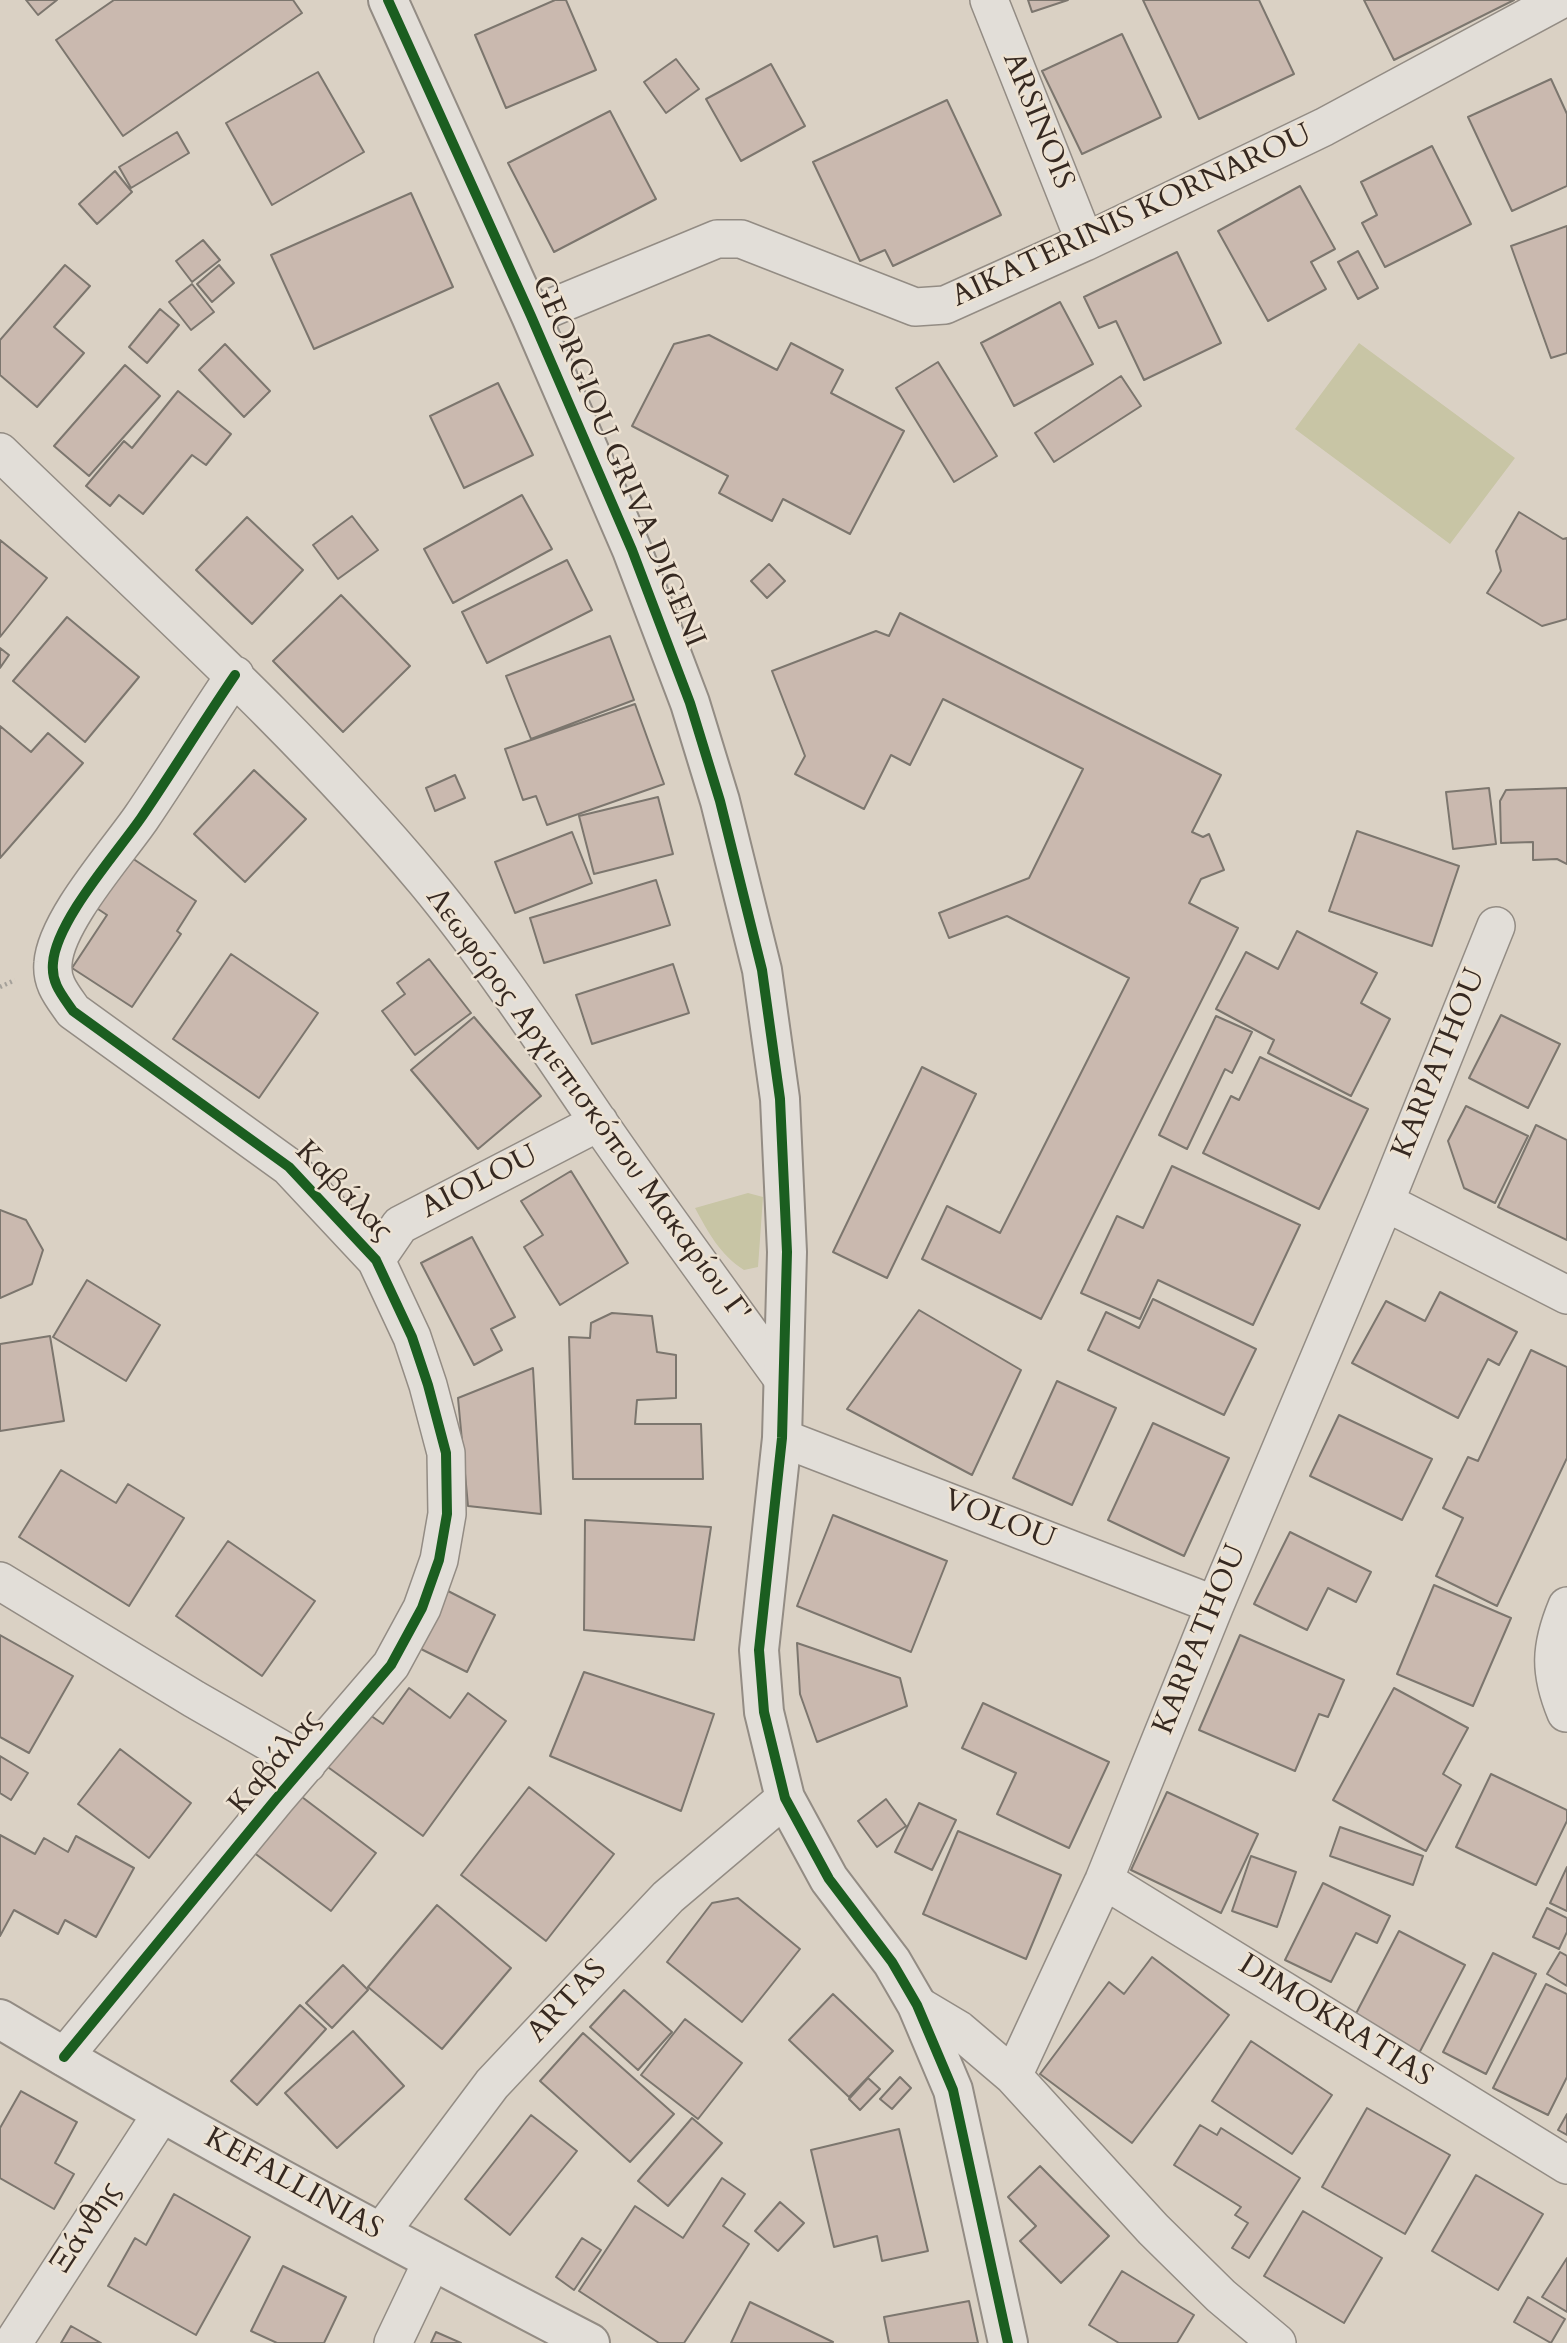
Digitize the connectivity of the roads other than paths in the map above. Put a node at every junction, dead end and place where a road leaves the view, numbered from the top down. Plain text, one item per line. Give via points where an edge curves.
1 (388, 0) edge
2 (989, 0) edge
3 (1560, 0) edge
4 (1085, 242) junction
5 (531, 316) junction
6 (0, 452) edge
7 (235, 675) junction
8 (1496, 926) dead end
9 (598, 1122) junction
10 (1385, 1202) junction
11 (376, 1260) junction
12 (1567, 1295) edge
13 (782, 1378) junction
14 (782, 1438) junction
15 (0, 1581) edge
16 (1215, 1605) junction
17 (1567, 1606) edge
18 (1566, 1713) edge
19 (307, 1764) junction
20 (785, 1798) junction
21 (1104, 1880) junction
22 (917, 2006) junction
23 (0, 2019) edge
24 (64, 2057) junction
25 (1013, 2076) junction
26 (162, 2113) junction
27 (1567, 2165) edge
28 (381, 2232) junction
29 (432, 2262) junction
30 (13, 2343) edge
31 (393, 2343) edge
32 (590, 2343) edge
33 (1008, 2343) edge
34 (1277, 2343) edge

1 - 5 street, GEORGIOU GRIVA DIGENI
2 - 4 street, ARSINOIS
3 - 4 street, AIKATERINIS KORNAROU via 1324,127
4 - 5 street, AIKATERINIS KORNAROU via 944,305 915,307 741,239 717,239
5 - 13 street, GEORGIOU GRIVA DIGENI via 632,550 691,703 762,970 780,1099 787,1252
6 - 7 street, Λεωφόρος Αρχιεπισκόπου Μακαρίου Γ'
7 - 9 street, Λεωφόρος Αρχιεπισκόπου Μακαρίου Γ' via 426,882 512,992
7 - 11 street, Καβάλας via 79,905 59,940 53,963 55,985 73,1011 289,1167
8 - 10 street, KARPATHOU
9 - 11 street, AIOLOU via 400,1225
9 - 13 street, Λεωφόρος Αρχιεπισκόπου Μακαρίου Γ'
10 - 12 street
10 - 16 street, KARPATHOU
11 - 19 street, Καβάλας via 412,1337 428,1385 446,1453 447,1514 439,1560 422,1608 391,1665
13 - 14 street, GEORGIOU GRIVA DIGENI
14 - 16 street, VOLOU
14 - 20 street, GEORGIOU GRIVA DIGENI via 759,1650 764,1712
15 - 19 street
16 - 21 street, KARPATHOU
17 - 18 street via 1552,1666
19 - 24 street, Καβάλας
20 - 22 street, GEORGIOU GRIVA DIGENI via 829,1879 892,1962
20 - 28 street, ARTAS via 668,1897 492,2084
21 - 25 street, KARPATHOU
21 - 27 street, DIMOKRATIAS
22 - 25 street via 959,2030
22 - 33 street, GEORGIOU GRIVA DIGENI via 953,2090
23 - 24 street, KEFALLINIAS
24 - 26 street, KEFALLINIAS
25 - 34 street via 1153,2230
26 - 28 street, KEFALLINIAS
26 - 30 street, Ξάνθης
28 - 29 street, KEFALLINIAS
29 - 31 street
29 - 32 street, KEFALLINIAS

